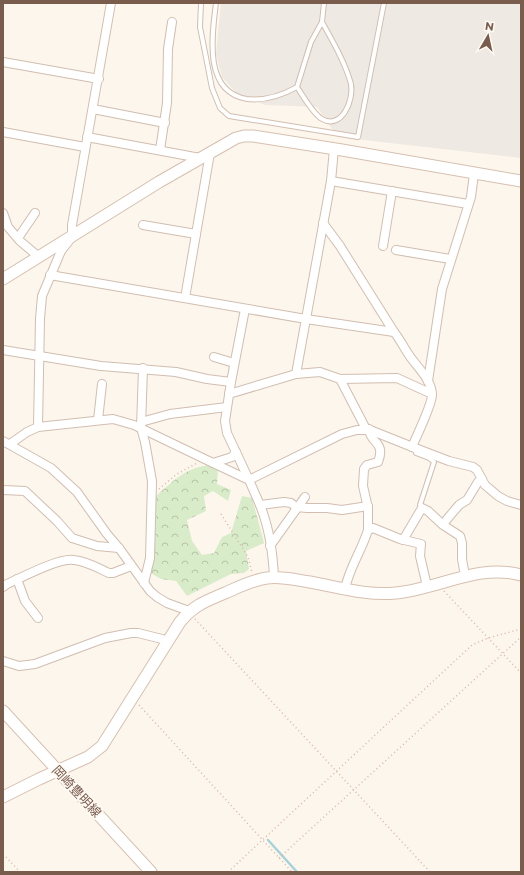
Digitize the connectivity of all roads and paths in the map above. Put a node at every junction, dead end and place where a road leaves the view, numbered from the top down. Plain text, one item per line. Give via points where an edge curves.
1 (110, 3) edge
2 (201, 3) edge
3 (216, 3) edge
4 (324, 3) edge
5 (384, 3) edge
6 (172, 22) dead end
7 (322, 22) junction
8 (3, 62) edge
9 (99, 79) junction
10 (297, 87) junction
11 (93, 109) junction
12 (164, 123) junction
13 (3, 132) edge
14 (87, 137) junction
15 (85, 147) junction
16 (334, 149) junction
17 (160, 150) junction
18 (205, 156) junction
19 (474, 174) junction
20 (331, 181) junction
21 (521, 181) edge
22 (392, 191) junction
23 (468, 204) junction
24 (3, 213) edge
25 (35, 213) dead end
26 (323, 223) junction
27 (143, 225) dead end
28 (5, 226) edge
29 (196, 234) junction
30 (72, 237) junction
31 (18, 238) junction
32 (383, 246) dead end
33 (396, 250) dead end
34 (39, 256) junction
35 (450, 260) junction
36 (50, 275) junction
37 (3, 279) edge
38 (185, 298) junction
39 (245, 309) junction
40 (306, 319) junction
41 (394, 332) junction
42 (3, 350) edge
43 (40, 356) junction
44 (214, 358) dead end
45 (234, 363) junction
46 (143, 368) junction
47 (296, 374) junction
48 (340, 379) junction
49 (428, 380) junction
50 (231, 382) junction
51 (102, 384) dead end
52 (229, 394) junction
53 (432, 394) junction
54 (227, 407) junction
55 (98, 420) junction
56 (141, 425) junction
57 (38, 427) junction
58 (367, 429) junction
59 (6, 442) edge
60 (413, 448) junction
61 (236, 452) junction
62 (210, 461) junction
63 (482, 479) junction
64 (249, 480) junction
65 (3, 490) edge
66 (152, 493) junction
67 (305, 497) dead end
68 (260, 505) junction
69 (521, 505) edge
70 (368, 506) junction
71 (299, 507) junction
72 (422, 508) junction
73 (221, 514) dead end
74 (443, 524) junction
75 (368, 530) junction
76 (403, 540) junction
77 (270, 546) junction
78 (119, 548) junction
79 (131, 566) junction
80 (520, 573) edge
81 (465, 576) junction
82 (274, 578) junction
83 (17, 580) junction
84 (255, 581) junction
85 (144, 583) junction
86 (440, 583) junction
87 (427, 586) junction
88 (3, 587) edge
89 (345, 589) junction
90 (189, 611) junction
91 (38, 618) dead end
92 (521, 629) edge
93 (521, 637) edge
94 (488, 638) junction
95 (167, 642) junction
96 (504, 654) junction
97 (3, 662) edge
98 (521, 673) edge
99 (132, 698) junction
100 (3, 711) edge
101 (58, 770) junction
102 (336, 770) junction
103 (354, 790) junction
104 (3, 797) edge
105 (262, 840) junction
106 (6, 857) dead end
107 (279, 858) junction
108 (20, 872) edge
109 (151, 872) edge
110 (228, 872) edge
111 (292, 872) edge
112 (430, 872) edge

1 - 9 street
2 - 5 lane via 200,27 212,88 220,108 229,116 358,137
3 - 10 lane via 213,57 218,78 228,91 241,98 256,99 271,98
4 - 7 lane
6 - 12 street
7 - 10 lane via 311,42
7 - 10 lane via 341,56 351,85 350,103 342,115 328,122 321,118
8 - 9 street
9 - 11 street
11 - 12 street
11 - 14 street
12 - 17 street
13 - 15 street
14 - 15 street
14 - 17 street
15 - 30 street
16 - 18 street via 272,138 244,136
16 - 19 street
16 - 20 street
17 - 18 street
18 - 29 street
18 - 30 street
19 - 21 street
19 - 23 street
20 - 22 street
20 - 26 street
22 - 23 street
22 - 32 street
23 - 35 street
24 - 28 street
25 - 31 street
26 - 40 street
26 - 41 street
27 - 29 street
28 - 31 street
29 - 38 street
30 - 34 street
30 - 36 street via 60,251
31 - 34 street
33 - 35 street
34 - 37 street
35 - 49 street via 442,289
36 - 38 street
36 - 43 street via 42,296
38 - 39 street
39 - 40 street
39 - 45 street
40 - 41 street
40 - 47 street
41 - 49 street
42 - 43 street
43 - 46 street via 101,366
43 - 57 street
44 - 45 street
45 - 50 street
46 - 50 street
46 - 56 street
47 - 48 street via 320,372
47 - 52 street
48 - 53 street via 397,378
48 - 58 street
49 - 53 street
50 - 52 street
51 - 55 street
52 - 54 street
53 - 60 street
54 - 56 street via 170,414
54 - 61 street via 227,433
55 - 56 street via 113,419
55 - 57 street
56 - 62 street
56 - 66 street
57 - 59 street
58 - 60 street
58 - 64 street via 342,434
58 - 70 street via 381,449 378,462 364,469 363,486
59 - 78 street via 51,468 77,492
60 - 63 street via 473,467
60 - 72 lane via 416,453 434,462 420,504
61 - 62 street via 232,457
61 - 64 street
62 - 64 street
62 - 66 path via 177,474
63 - 69 street via 498,496
63 - 74 street via 467,500 459,505
64 - 68 street
65 - 78 street via 25,491 72,538 97,546
66 - 85 street via 150,558
67 - 71 street
68 - 71 street via 284,502
68 - 77 street
70 - 71 street via 342,510
70 - 75 street
71 - 77 street
72 - 74 street
72 - 76 street
73 - 84 path via 248,558
74 - 81 street via 461,539
75 - 76 street via 377,529
75 - 89 street
76 - 87 street via 421,544 421,564
77 - 82 street
78 - 79 street
79 - 83 street via 109,573 84,562 64,560
79 - 85 street
80 - 81 street via 493,571
81 - 86 street
82 - 84 street
82 - 89 street via 294,579
83 - 88 street
83 - 91 street via 25,601
84 - 90 street via 205,601
85 - 90 street via 157,597
86 - 87 street
86 - 94 path via 442,589
87 - 89 street via 399,593 381,594
90 - 95 street
90 - 102 path
92 - 94 path
93 - 96 path
94 - 96 path
94 - 102 path via 472,645
95 - 97 street via 156,637 131,633 105,638 35,664 19,666
95 - 99 street
96 - 98 path
96 - 103 path
99 - 101 street via 102,746 88,757
99 - 105 path
100 - 101 street, 岡崎豊明線
101 - 104 street
101 - 109 street, 岡崎豊明線
102 - 103 path
102 - 105 path
103 - 107 path
103 - 112 path
105 - 107 path
105 - 110 path
106 - 108 path
107 - 111 path

